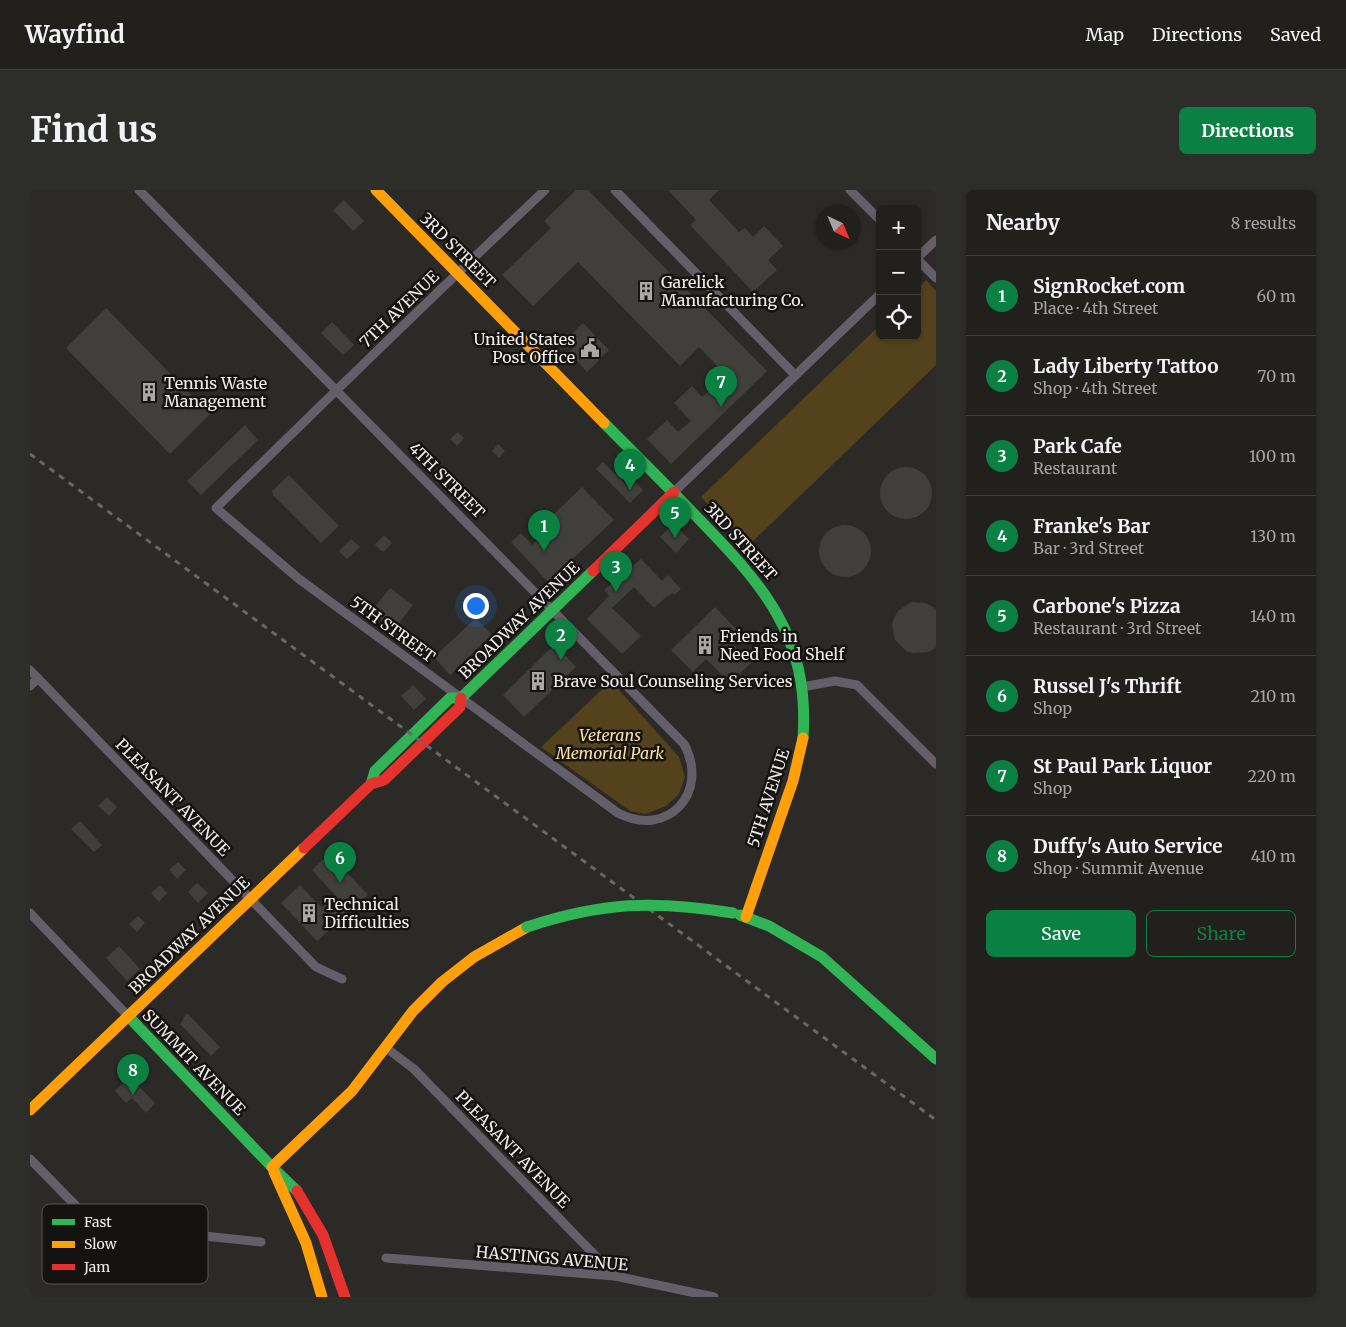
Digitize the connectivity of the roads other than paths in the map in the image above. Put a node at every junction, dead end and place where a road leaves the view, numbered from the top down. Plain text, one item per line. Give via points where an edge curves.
1 (139, 190) edge
2 (376, 190) edge
3 (545, 190) edge
4 (615, 190) edge
5 (850, 190) edge
6 (876, 216) edge
7 (936, 240) edge
8 (921, 255) edge
9 (921, 263) edge
10 (457, 274) junction
11 (936, 278) edge
12 (879, 295) edge
13 (796, 375) junction
14 (336, 390) junction
15 (275, 450) joint
16 (674, 492) junction
17 (553, 610) junction
18 (30, 670) edge
19 (38, 678) junction
20 (30, 686) edge
21 (802, 687) junction
22 (461, 698) junction
23 (936, 764) edge
24 (679, 806) joint
25 (250, 899) junction
26 (30, 913) edge
27 (746, 917) junction
28 (342, 979) dead end
29 (128, 1016) junction
30 (385, 1047) junction
31 (936, 1059) edge
32 (30, 1110) edge
33 (30, 1159) edge
34 (272, 1167) junction
35 (74, 1204) edge
36 (208, 1236) edge
37 (261, 1242) dead end
38 (386, 1258) dead end
39 (615, 1276) junction
40 (322, 1297) edge
41 (345, 1297) edge
42 (714, 1297) edge

1 - 14 street, 4TH STREET
2 - 10 street, 3RD STREET
3 - 10 street, 7TH AVENUE
4 - 13 street
5 - 6 street
7 - 8 street
9 - 11 street
10 - 14 street, 7TH AVENUE
10 - 16 street, 3RD STREET
12 - 13 street, BROADWAY AVENUE
13 - 16 street, BROADWAY AVENUE
14 - 15 street, 7TH AVENUE
14 - 17 street, 4TH STREET
15 - 22 street, 5TH STREET via 216,508 299,579
16 - 17 street, BROADWAY AVENUE
16 - 21 street, 3RD STREET via 767,594 791,639
17 - 22 street, BROADWAY AVENUE
17 - 24 street, 4TH STREET via 684,744 692,773 691,785
18 - 19 street, PLEASANT AVENUE
19 - 20 street
19 - 25 street, PLEASANT AVENUE
21 - 23 street via 835,681 857,685
21 - 27 street, 5TH AVENUE via 804,729 800,759
22 - 24 street, 5TH STREET via 627,818 646,822 657,820
22 - 25 street, BROADWAY AVENUE via 450,698 375,771 371,784
25 - 28 street, PLEASANT AVENUE via 316,967
25 - 29 street, BROADWAY AVENUE
26 - 29 street, SUMMIT AVENUE
27 - 30 street, bridge via 678,904 624,903 574,912 527,927 493,944 445,978
27 - 31 street via 802,944 835,966
29 - 32 street, BROADWAY AVENUE
29 - 34 street, SUMMIT AVENUE
30 - 34 street via 346,1097
30 - 39 street, PLEASANT AVENUE via 414,1069
33 - 35 street
34 - 40 street, SUMMIT AVENUE via 306,1243
34 - 41 street, SUMMIT AVENUE via 310,1208 333,1259
36 - 37 street
38 - 39 street, HASTINGS AVENUE
39 - 42 street, HASTINGS AVENUE

